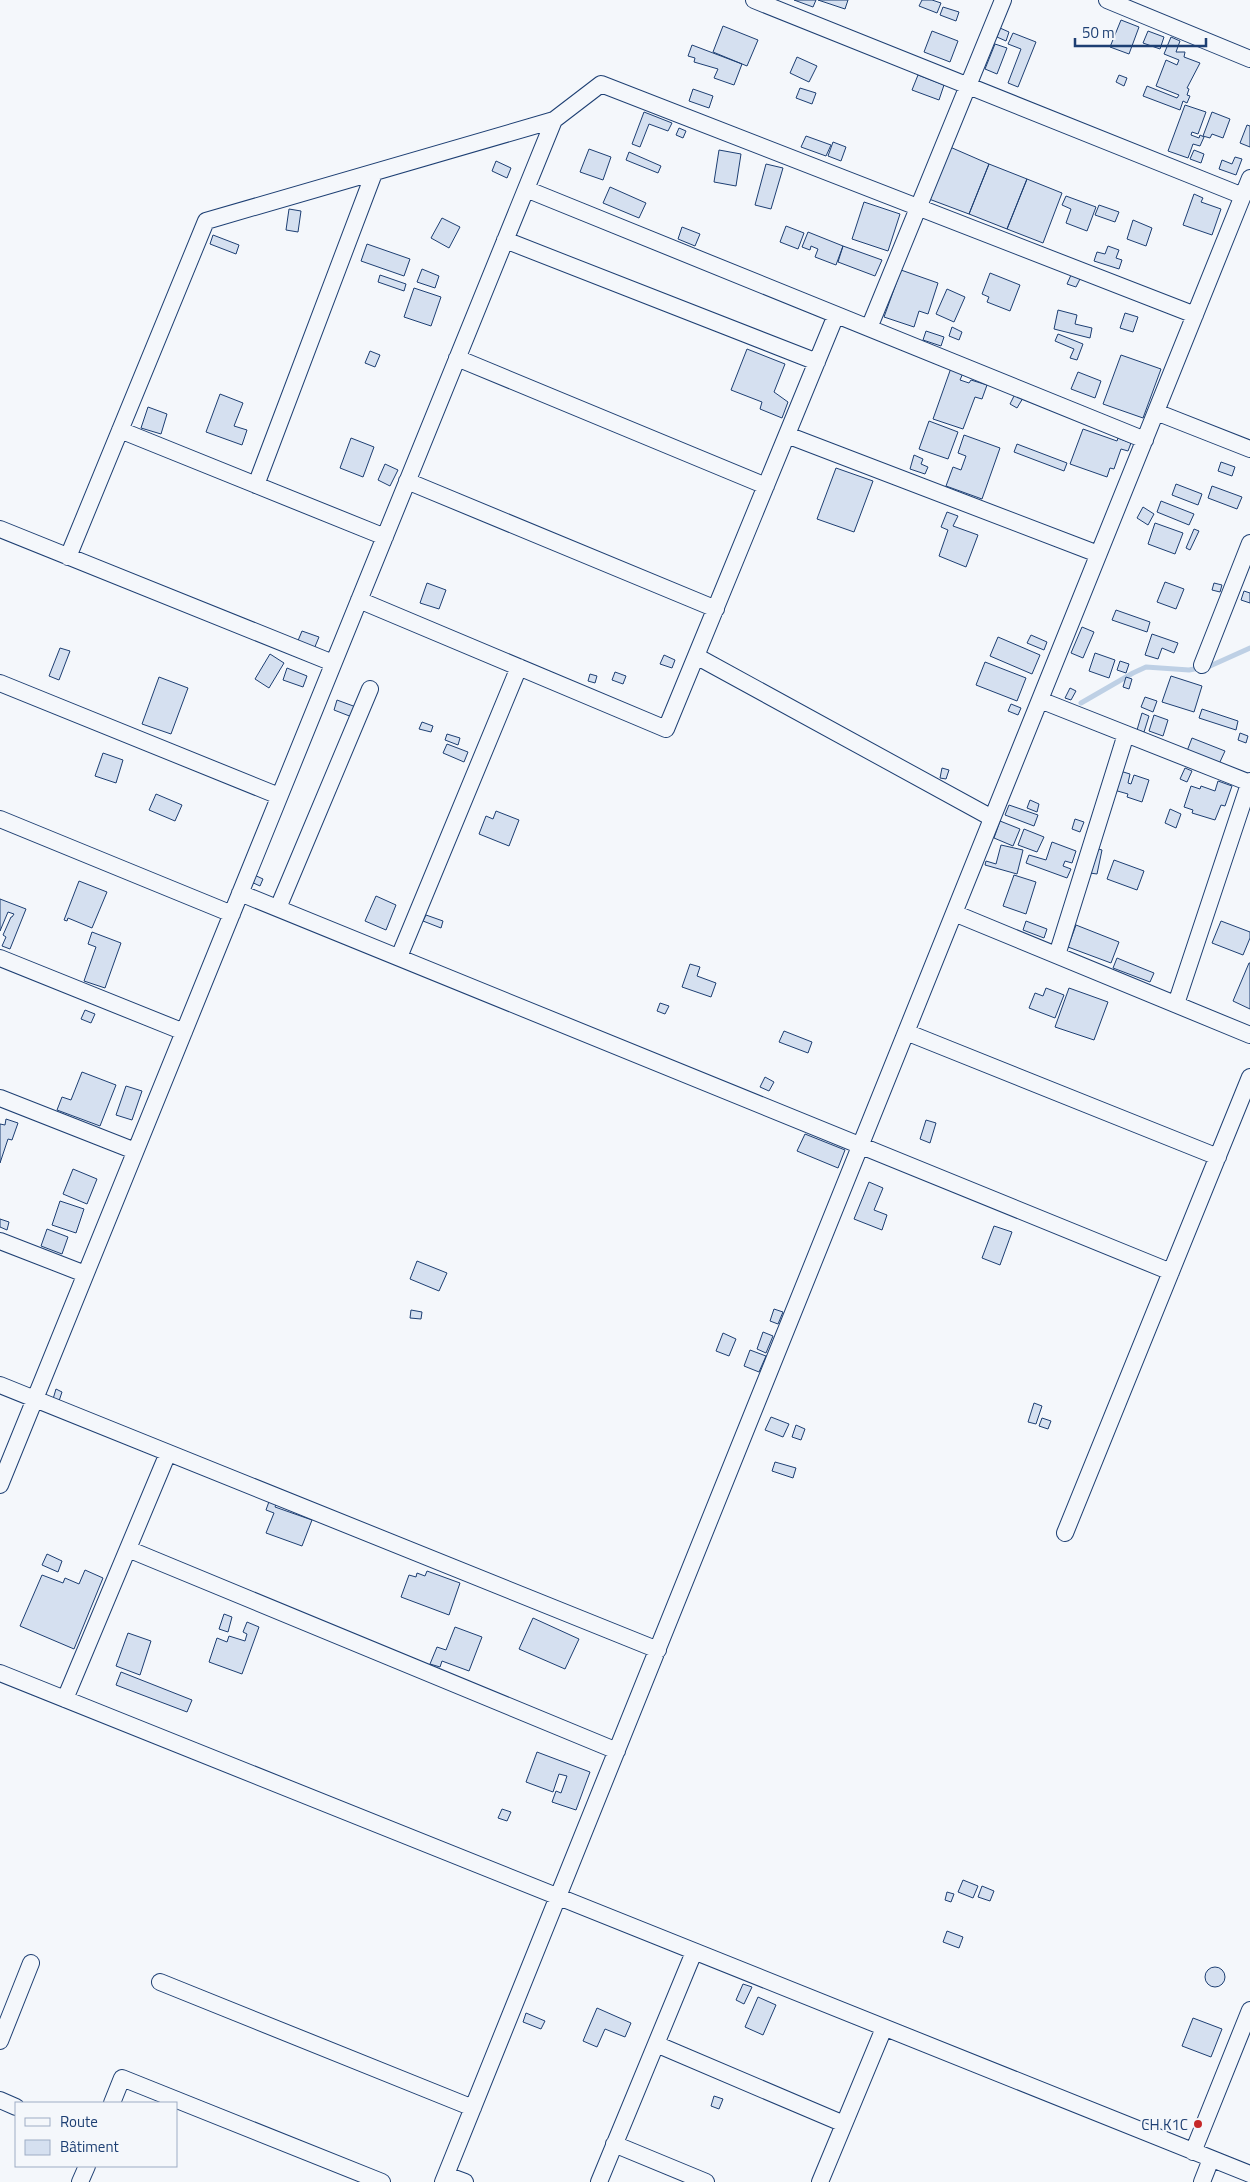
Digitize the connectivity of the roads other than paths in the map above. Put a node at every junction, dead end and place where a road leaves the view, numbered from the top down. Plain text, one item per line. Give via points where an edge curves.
1 (754, 0) edge
2 (1003, 0) edge
3 (1106, 0) edge
4 (1250, 59) edge
5 (968, 86) junction
6 (554, 120) junction
7 (374, 173) junction
8 (1250, 178) edge
9 (526, 189) junction
10 (1243, 196) junction
11 (918, 207) junction
12 (505, 240) junction
13 (836, 315) junction
14 (1195, 315) junction
15 (869, 328) junction
16 (457, 358) junction
17 (817, 362) junction
18 (1156, 412) junction
19 (120, 430) junction
20 (787, 435) junction
21 (1145, 440) junction
22 (1250, 449) edge
23 (407, 481) junction
24 (256, 485) junction
25 (766, 486) junction
26 (0, 529) edge
27 (385, 537) junction
28 (1250, 543) edge
29 (1098, 554) junction
30 (68, 557) junction
31 (359, 600) junction
32 (716, 609) junction
33 (696, 656) junction
34 (333, 663) junction
35 (1202, 665) dead end
36 (519, 667) junction
37 (0, 683) edge
38 (370, 689) dead end
39 (1040, 700) junction
40 (1126, 734) junction
41 (1250, 782) edge
42 (279, 796) junction
43 (992, 818) junction
44 (0, 819) edge
45 (240, 893) junction
46 (278, 908) junction
47 (954, 913) junction
48 (232, 914) junction
49 (1057, 955) junction
50 (399, 957) junction
51 (0, 958) edge
52 (1176, 1004) junction
53 (184, 1032) junction
54 (906, 1032) junction
55 (1250, 1034) edge
56 (1250, 1077) edge
57 (0, 1098) edge
58 (861, 1145) junction
59 (135, 1152) junction
60 (1218, 1157) junction
61 (0, 1241) edge
62 (1171, 1272) junction
63 (86, 1274) junction
64 (0, 1385) edge
65 (35, 1399) junction
66 (168, 1453) junction
67 (0, 1485) edge
68 (1065, 1533) dead end
69 (128, 1550) junction
70 (658, 1650) junction
71 (0, 1673) edge
72 (65, 1699) junction
73 (617, 1751) junction
74 (558, 1897) junction
75 (694, 1952) junction
76 (31, 1963) dead end
77 (160, 1982) dead end
78 (1250, 2010) edge
79 (884, 2028) junction
80 (0, 2040) edge
81 (656, 2044) junction
82 (0, 2100) edge
83 (112, 2102) edge
84 (15, 2107) edge
85 (473, 2108) junction
86 (844, 2124) junction
87 (614, 2144) junction
88 (1193, 2152) junction
89 (1211, 2159) junction
90 (87, 2167) edge
91 (1250, 2174) edge
92 (445, 2178) edge
93 (80, 2182) edge
94 (382, 2182) edge
95 (464, 2182) edge
96 (599, 2182) edge
97 (706, 2182) edge
98 (820, 2182) edge
99 (1202, 2182) edge

1 - 5 street
2 - 5 street
3 - 4 street
5 - 10 street
5 - 11 street
6 - 7 street
6 - 9 street
6 - 11 street via 601,84
7 - 19 street via 206,221
7 - 24 street
8 - 10 street
9 - 12 street
9 - 13 street
10 - 14 street
11 - 14 street
11 - 15 street
12 - 16 street
12 - 17 street
13 - 15 street
13 - 17 street
14 - 18 street
15 - 21 street
16 - 23 street
16 - 25 street
17 - 20 street
18 - 21 street
18 - 22 street
19 - 24 street
19 - 30 street
20 - 25 street
20 - 29 street
21 - 29 street
23 - 27 street
23 - 32 street
24 - 27 street
25 - 32 street
26 - 30 street
27 - 31 street
28 - 35 street
29 - 39 street
30 - 34 street
31 - 34 street
31 - 36 street
32 - 33 street
33 - 36 street via 666,729
33 - 43 street
34 - 42 street
36 - 50 street
37 - 42 street
38 - 46 street
39 - 40 street
39 - 43 street
40 - 41 street
40 - 49 street
41 - 52 street
42 - 45 street
43 - 47 street
44 - 48 street
45 - 46 street
45 - 48 street
46 - 50 street
47 - 49 street
47 - 54 street
48 - 53 street
49 - 52 street
50 - 58 street
51 - 53 street
52 - 55 street
53 - 59 street
54 - 58 street
54 - 60 street
56 - 60 street
57 - 59 street
58 - 62 street
58 - 70 street
59 - 63 street
60 - 62 street
61 - 63 street
62 - 68 street
63 - 65 street
64 - 65 street
65 - 66 street
65 - 67 street
66 - 69 street
66 - 70 street
69 - 72 street
69 - 73 street
70 - 73 street
71 - 72 street
72 - 74 street
73 - 74 street
74 - 75 street
74 - 85 street
75 - 79 street
75 - 81 street
76 - 80 street
77 - 85 street
78 - 88 street
79 - 86 street
79 - 88 street
81 - 86 street
81 - 87 street
82 - 84 street
83 - 94 street via 122,2078
85 - 92 street
86 - 98 street
87 - 96 street
87 - 97 street
88 - 89 street
89 - 91 street
89 - 99 street
90 - 93 street
92 - 95 street

